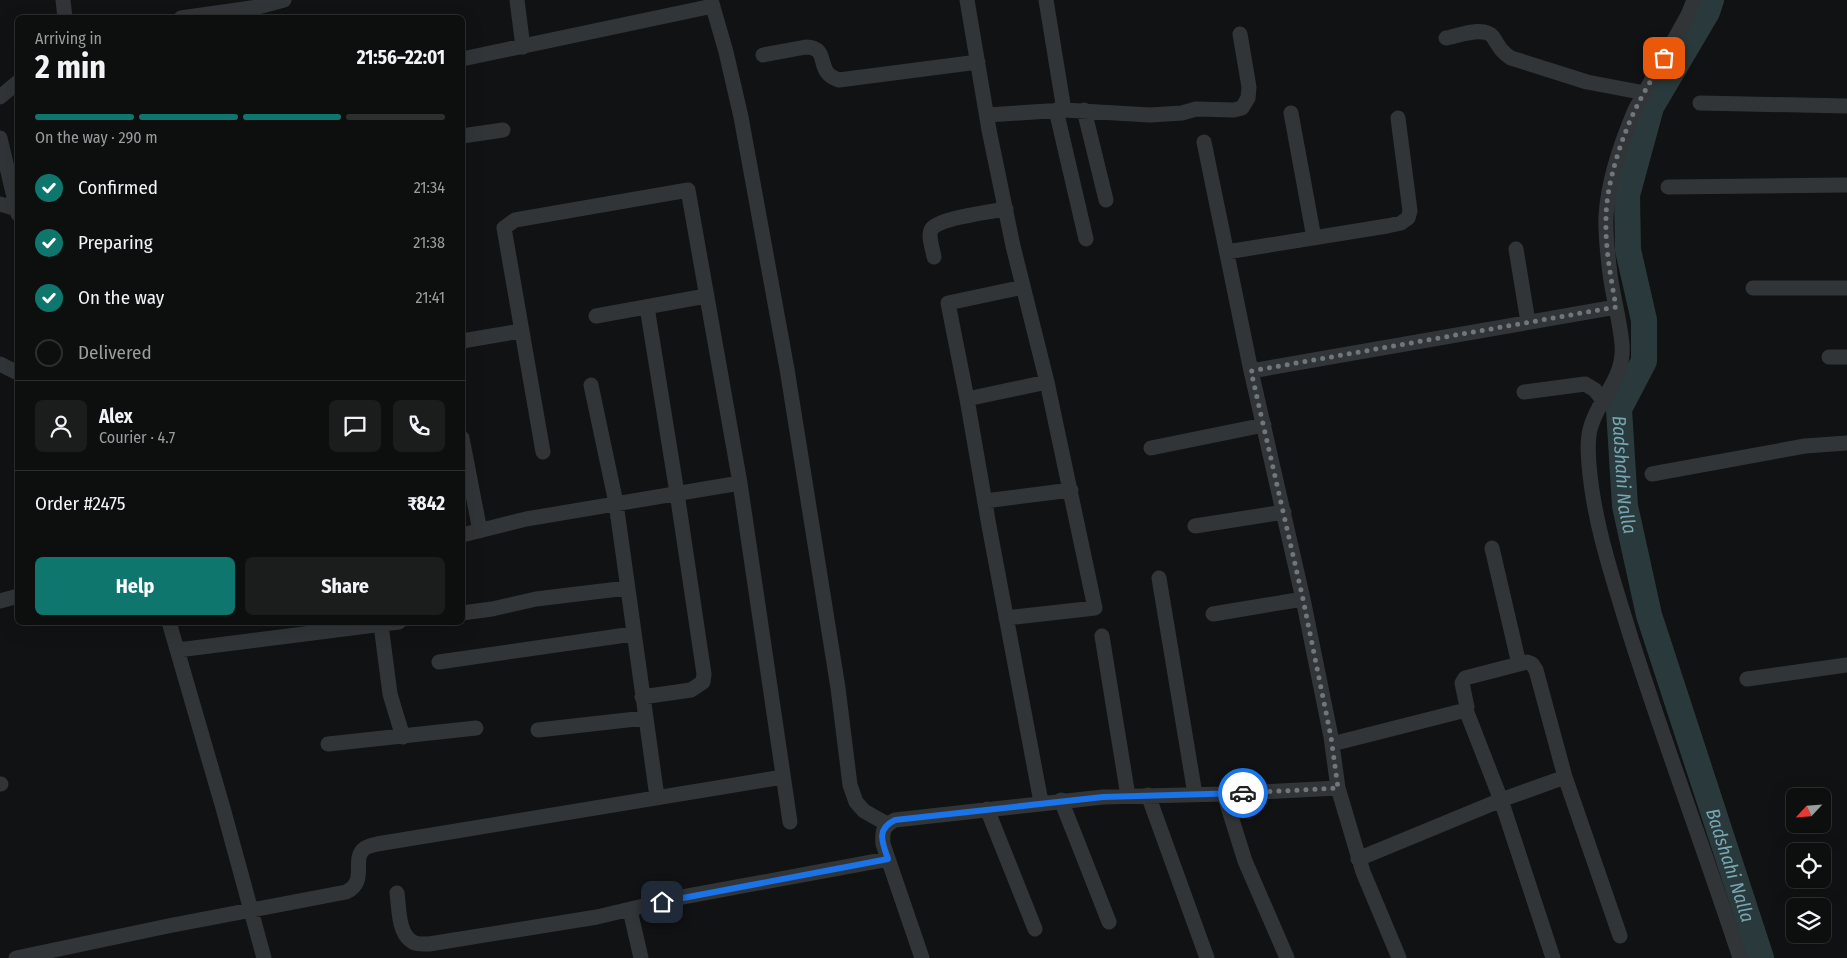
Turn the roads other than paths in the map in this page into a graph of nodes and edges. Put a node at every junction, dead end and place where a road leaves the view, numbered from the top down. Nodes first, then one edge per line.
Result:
1 (63, 0) edge
2 (284, 0) edge
3 (517, 0) edge
4 (966, 0) edge
5 (1046, 0) edge
6 (1694, 0) edge
7 (712, 3) edge
8 (64, 15) edge
9 (201, 15) edge
10 (1240, 34) dead end
11 (1446, 38) dead end
12 (523, 47) junction
13 (763, 56) dead end
14 (465, 59) edge
15 (978, 62) junction
16 (15, 84) edge
17 (1645, 93) junction
18 (0, 97) edge
19 (1700, 103) dead end
20 (1847, 106) edge
21 (1060, 110) junction
22 (1084, 110) junction
23 (1292, 113) dead end
24 (987, 115) junction
25 (1398, 118) dead end
26 (503, 130) dead end
27 (465, 136) edge
28 (0, 138) edge
29 (1204, 142) dead end
30 (1847, 185) edge
31 (1668, 187) dead end
32 (1106, 200) dead end
33 (15, 201) edge
34 (0, 204) edge
35 (15, 208) edge
36 (1006, 209) junction
37 (1314, 238) junction
38 (1086, 239) dead end
39 (1516, 249) dead end
40 (1227, 252) junction
41 (934, 257) dead end
42 (1023, 287) junction
43 (1753, 288) dead end
44 (1847, 288) edge
45 (706, 296) junction
46 (647, 307) junction
47 (1616, 307) junction
48 (596, 316) dead end
49 (1528, 322) junction
50 (521, 330) junction
51 (465, 340) edge
52 (1829, 357) dead end
53 (1847, 357) edge
54 (0, 364) edge
55 (1251, 371) junction
56 (15, 372) edge
57 (1047, 382) junction
58 (591, 385) dead end
59 (1524, 392) dead end
60 (967, 399) junction
61 (1604, 402) junction
62 (1264, 426) junction
63 (1847, 443) edge
64 (1151, 448) dead end
65 (465, 452) edge
66 (542, 452) dead end
67 (1652, 474) dead end
68 (740, 483) junction
69 (1071, 490) junction
70 (677, 493) junction
71 (985, 501) junction
72 (616, 503) junction
73 (1284, 512) junction
74 (1195, 526) dead end
75 (480, 531) junction
76 (465, 534) edge
77 (1492, 548) dead end
78 (1159, 578) dead end
79 (627, 588) junction
80 (15, 597) edge
81 (1303, 599) junction
82 (0, 601) edge
83 (465, 613) edge
84 (1213, 614) dead end
85 (1006, 618) junction
86 (170, 625) edge
87 (381, 625) joint
88 (633, 634) junction
89 (1102, 636) dead end
90 (178, 650) junction
91 (439, 662) dead end
92 (1519, 664) junction
93 (1847, 664) edge
94 (1747, 679) dead end
95 (642, 697) junction
96 (1466, 710) junction
97 (645, 718) junction
98 (476, 728) dead end
99 (538, 730) dead end
100 (403, 737) junction
101 (328, 744) dead end
102 (1332, 744) junction
103 (784, 777) junction
104 (1565, 777) junction
105 (1338, 788) junction
106 (1148, 794) junction
107 (1195, 794) junction
108 (1224, 794) junction
109 (1128, 796) junction
110 (657, 797) junction
111 (1061, 800) junction
112 (1501, 800) junction
113 (1041, 802) junction
114 (987, 809) junction
115 (790, 822) dead end
116 (887, 824) junction
117 (888, 859) junction
118 (1358, 859) junction
119 (398, 893) dead end
120 (251, 909) junction
121 (630, 910) junction
122 (1109, 922) dead end
123 (1035, 929) dead end
124 (1620, 936) dead end
125 (70, 952) edge
126 (16, 958) edge
127 (264, 958) edge
128 (641, 958) edge
129 (922, 958) edge
130 (1207, 958) edge
131 (1287, 958) edge
132 (1399, 958) edge
133 (1553, 958) edge
134 (1740, 958) edge

1 - 8 street
2 - 9 street
3 - 12 street
4 - 15 street
5 - 21 street
6 - 17 street
7 - 12 street
7 - 116 street
10 - 22 street
11 - 17 street
12 - 14 street
13 - 15 street
15 - 24 street
16 - 18 street
17 - 47 street
19 - 20 street
21 - 22 street
21 - 24 street
21 - 38 street
22 - 32 street
23 - 37 street
24 - 36 street
25 - 37 street
26 - 27 street
28 - 33 street
29 - 40 street
30 - 31 street
34 - 35 street
36 - 41 street
36 - 42 street
37 - 40 street
39 - 49 street
40 - 55 street
42 - 57 street
42 - 60 street
43 - 44 street
45 - 46 street
45 - 50 street
45 - 68 street
46 - 48 street
46 - 70 street
47 - 49 street
47 - 61 street
49 - 55 street
50 - 51 street
50 - 66 street
52 - 53 street
54 - 56 street
55 - 62 street
57 - 60 street
57 - 69 street
58 - 72 street
59 - 61 street
60 - 71 street
61 - 134 street
62 - 64 street
62 - 73 street
63 - 67 street
65 - 75 street
68 - 70 street
68 - 103 street
69 - 71 street
69 - 85 street
70 - 72 street
70 - 95 street
71 - 85 street
72 - 75 street
72 - 79 street
73 - 74 street
73 - 81 street
75 - 76 street
77 - 92 street
78 - 107 street
79 - 83 street
79 - 88 street
80 - 82 street
81 - 84 street
81 - 102 street
85 - 113 street
86 - 90 street
87 - 90 street
87 - 100 street
88 - 91 street
88 - 95 street
89 - 109 street
90 - 120 street
92 - 96 street
92 - 104 street
93 - 94 street
95 - 97 street
96 - 102 street
96 - 112 street
97 - 99 street
97 - 110 street
98 - 100 street
100 - 101 street
102 - 105 street
103 - 110 street
103 - 115 street
104 - 112 street
104 - 124 street
105 - 108 street
105 - 118 street
106 - 107 street
106 - 109 street
106 - 130 street
107 - 108 street
108 - 131 street
109 - 111 street
110 - 120 street
111 - 113 street
111 - 122 street
112 - 118 street
112 - 133 street
113 - 114 street
114 - 116 street
114 - 123 street
116 - 117 street
117 - 121 street
117 - 129 street
118 - 132 street
119 - 121 street
120 - 125 street
120 - 127 street
121 - 128 street
125 - 126 street

